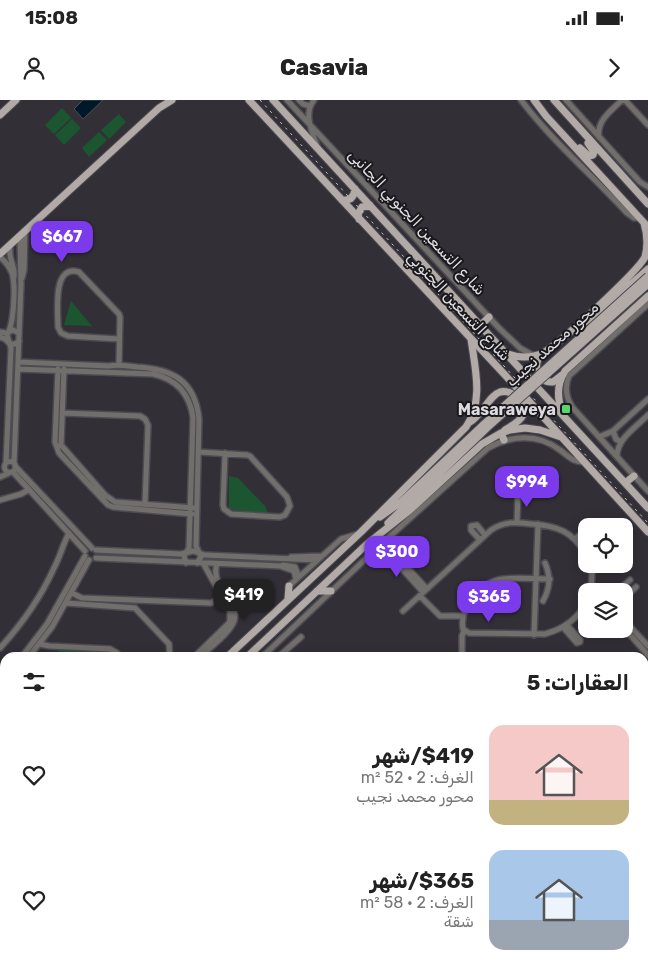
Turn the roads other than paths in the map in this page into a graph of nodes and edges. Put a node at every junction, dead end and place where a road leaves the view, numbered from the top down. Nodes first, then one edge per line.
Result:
1 (16, 100) edge
2 (172, 100) edge
3 (249, 100) edge
4 (273, 100) edge
5 (287, 100) edge
6 (299, 100) edge
7 (314, 100) edge
8 (522, 100) edge
9 (534, 100) edge
10 (554, 100) edge
11 (566, 100) edge
12 (624, 100) edge
13 (310, 106) junction
14 (0, 115) edge
15 (601, 122) junction
16 (586, 123) junction
17 (648, 125) edge
18 (310, 126) junction
19 (582, 131) junction
20 (599, 137) junction
21 (569, 142) junction
22 (317, 147) junction
23 (640, 182) junction
24 (648, 187) edge
25 (634, 188) junction
26 (355, 189) junction
27 (640, 195) junction
28 (648, 198) edge
29 (342, 200) junction
30 (370, 204) junction
31 (648, 204) edge
32 (358, 218) junction
33 (644, 223) edge
34 (22, 235) junction
35 (10, 246) junction
36 (0, 255) edge
37 (648, 259) edge
38 (641, 265) junction
39 (17, 269) junction
40 (648, 269) edge
41 (648, 276) edge
42 (14, 283) junction
43 (22, 283) junction
44 (648, 284) edge
45 (646, 293) edge
46 (648, 304) edge
47 (489, 317) junction
48 (481, 325) junction
49 (577, 326) junction
50 (0, 332) edge
51 (9, 332) junction
52 (19, 333) junction
53 (0, 337) edge
54 (119, 339) junction
55 (471, 339) junction
56 (19, 341) junction
57 (10, 344) junction
58 (505, 353) junction
59 (538, 355) junction
60 (18, 362) junction
61 (61, 363) junction
62 (119, 365) junction
63 (18, 369) junction
64 (61, 370) junction
65 (114, 372) junction
66 (123, 372) junction
67 (563, 375) junction
68 (648, 399) edge
69 (62, 413) junction
70 (564, 416) junction
71 (647, 418) edge
72 (470, 422) junction
73 (486, 426) junction
74 (613, 431) junction
75 (502, 437) junction
76 (599, 437) junction
77 (565, 439) junction
78 (621, 442) junction
79 (192, 452) junction
80 (199, 452) junction
81 (225, 453) junction
82 (617, 457) junction
83 (584, 462) junction
84 (15, 465) junction
85 (3, 467) edge
86 (11, 472) junction
87 (84, 476) junction
88 (634, 476) junction
89 (0, 477) edge
90 (625, 483) junction
91 (28, 490) junction
92 (648, 491) edge
93 (518, 494) junction
94 (0, 500) edge
95 (145, 503) junction
96 (648, 508) edge
97 (190, 511) junction
98 (196, 511) junction
99 (517, 522) junction
100 (538, 524) junction
101 (648, 532) edge
102 (69, 533) junction
103 (360, 533) junction
104 (486, 534) junction
105 (578, 536) edge
106 (574, 539) junction
107 (386, 540) junction
108 (480, 540) junction
109 (578, 542) edge
110 (367, 544) junction
111 (377, 548) junction
112 (94, 549) junction
113 (187, 552) junction
114 (200, 553) junction
115 (393, 555) junction
116 (86, 556) junction
117 (322, 556) junction
118 (96, 558) junction
119 (272, 558) junction
120 (317, 560) junction
121 (284, 562) junction
122 (186, 563) junction
123 (200, 563) junction
124 (545, 563) dead end
125 (218, 564) junction
126 (272, 566) junction
127 (298, 578) junction
128 (536, 579) junction
129 (550, 579) junction
130 (630, 580) dead end
131 (627, 583) edge
132 (289, 586) joint
133 (636, 587) dead end
134 (331, 590) junction
135 (633, 590) edge
136 (317, 592) junction
137 (423, 592) junction
138 (72, 593) junction
139 (222, 597) junction
140 (288, 599) junction
141 (543, 601) dead end
142 (66, 603) junction
143 (403, 611) dead end
144 (463, 616) junction
145 (578, 616) edge
146 (633, 630) edge
147 (464, 631) junction
148 (534, 635) junction
149 (301, 637) dead end
150 (633, 637) edge
151 (40, 644) junction
152 (648, 646) edge
153 (0, 648) edge
154 (252, 651) edge
155 (26, 652) edge
156 (33, 652) edge
157 (115, 652) edge
158 (170, 652) edge
159 (198, 652) edge
160 (205, 652) edge
161 (232, 652) edge
162 (265, 652) edge
163 (283, 652) edge
164 (462, 652) edge
165 (647, 652) edge

1 - 14 main road
2 - 34 main road
3 - 29 main road, شارع التسعين الجنوبي
4 - 22 main road, شارع التسعين الجنوبي
5 - 18 street, شارع التسعين الجنوبي الجانبى
6 - 13 street
7 - 13 street
8 - 33 street
9 - 21 main road
10 - 19 main road
11 - 16 street
12 - 15 street
12 - 17 street
13 - 18 street
15 - 16 street
15 - 20 street
16 - 20 street
18 - 22 street
18 - 47 street, شارع التسعين الجنوبي الجانبى
19 - 21 main road
19 - 25 main road
20 - 23 street
21 - 33 main road
22 - 26 main road, شارع التسعين الجنوبي
23 - 24 street
23 - 25 main road
25 - 27 main road
26 - 29 main road
26 - 30 main road, شارع التسعين الجنوبي
27 - 28 main road
27 - 31 main road
29 - 32 main road, شارع التسعين الجنوبي
30 - 32 main road
30 - 48 main road, شارع التسعين الجنوبي
32 - 55 main road, شارع التسعين الجنوبي
33 - 38 main road
34 - 35 main road
34 - 39 street
35 - 36 main road
35 - 39 street
36 - 39 street
37 - 38 main road
38 - 49 main road
39 - 42 street
39 - 43 street
40 - 49 main road
41 - 73 main road, محور محمد نجيب, bridge
42 - 43 street
42 - 51 street
43 - 52 street
44 - 73 main road, محور محمد نجيب, bridge
45 - 67 main road
46 - 76 street
47 - 48 main road
47 - 59 street, شارع التسعين الجنوبي الجانبى
48 - 58 main road, شارع التسعين الجنوبي
49 - 59 main road
50 - 51 street
51 - 52 street
51 - 57 street
52 - 56 street
53 - 57 street
54 - 54 street
54 - 62 street
55 - 72 main road, محور محمد نجيب
55 - 77 main road, شارع التسعين الجنوبي
56 - 57 street
56 - 60 street
57 - 85 street
58 - 59 main road
58 - 70 main road, شارع التسعين الجنوبي
59 - 67 main road
60 - 61 street
60 - 63 street
61 - 62 street
61 - 64 street
62 - 65 street
62 - 66 street
62 - 80 street
63 - 64 street
63 - 84 street
64 - 65 street
64 - 69 street
64 - 87 street
65 - 66 street
66 - 79 street
67 - 70 main road
68 - 74 street
69 - 87 street
69 - 95 street
70 - 90 main road, شارع التسعين الجنوبي
71 - 78 street
72 - 75 main road
72 - 103 main road, محور محمد نجيب
73 - 103 main road, محور محمد نجيب
73 - 110 main road, محور محمد نجيب
74 - 76 street
74 - 78 street
75 - 77 main road, محور محمد نجيب
75 - 83 street
75 - 107 street
75 - 110 main road, محور محمد نجيب
76 - 82 street
77 - 83 main road, شارع التسعين الجنوبي
78 - 82 street
79 - 80 street
79 - 80 street
79 - 97 street
80 - 81 street
80 - 98 street
81 - 81 street
82 - 88 street
83 - 101 main road, شارع التسعين الجنوبي
84 - 85 street
84 - 86 street
84 - 112 street
85 - 86 street
86 - 89 street
86 - 91 street
87 - 95 street
87 - 97 street
88 - 90 main road
88 - 92 street
90 - 96 main road, شارع التسعين الجنوبي
91 - 94 street
91 - 102 street
93 - 93 street
93 - 99 street
95 - 97 street
97 - 98 street
97 - 113 street
98 - 114 street
99 - 100 street
99 - 104 street
100 - 106 street
100 - 128 street
102 - 116 street
102 - 153 street
103 - 117 street
103 - 140 main road, محور محمد نجيب
104 - 108 street
104 - 108 street
105 - 106 street
106 - 109 street
107 - 111 street
107 - 115 street
108 - 137 street
110 - 136 main road, محور محمد نجيب
111 - 115 street
111 - 134 street
112 - 113 street
112 - 116 street
112 - 118 street
113 - 114 street
113 - 122 street
114 - 119 street
114 - 123 street
115 - 137 street
116 - 118 street
116 - 138 street
116 - 155 street
117 - 120 street
117 - 121 street
118 - 122 street
119 - 121 street
119 - 126 street
120 - 121 street
120 - 127 street
121 - 126 street
121 - 127 street
122 - 123 street
123 - 125 street
123 - 139 street
124 - 129 street
125 - 126 street
125 - 160 street
127 - 132 street
128 - 129 street
128 - 144 street
128 - 148 street
129 - 141 street
130 - 131 street
132 - 140 main road
133 - 135 street
134 - 136 main road
134 - 162 street
136 - 154 main road, محور محمد نجيب
137 - 143 street
137 - 144 street
138 - 139 street
138 - 142 street
139 - 159 street
140 - 161 main road, محور محمد نجيب
142 - 151 street
142 - 158 street
144 - 147 street
145 - 148 street
146 - 152 street
147 - 148 street
147 - 164 street
149 - 163 street
150 - 165 street
151 - 156 street
151 - 157 street

